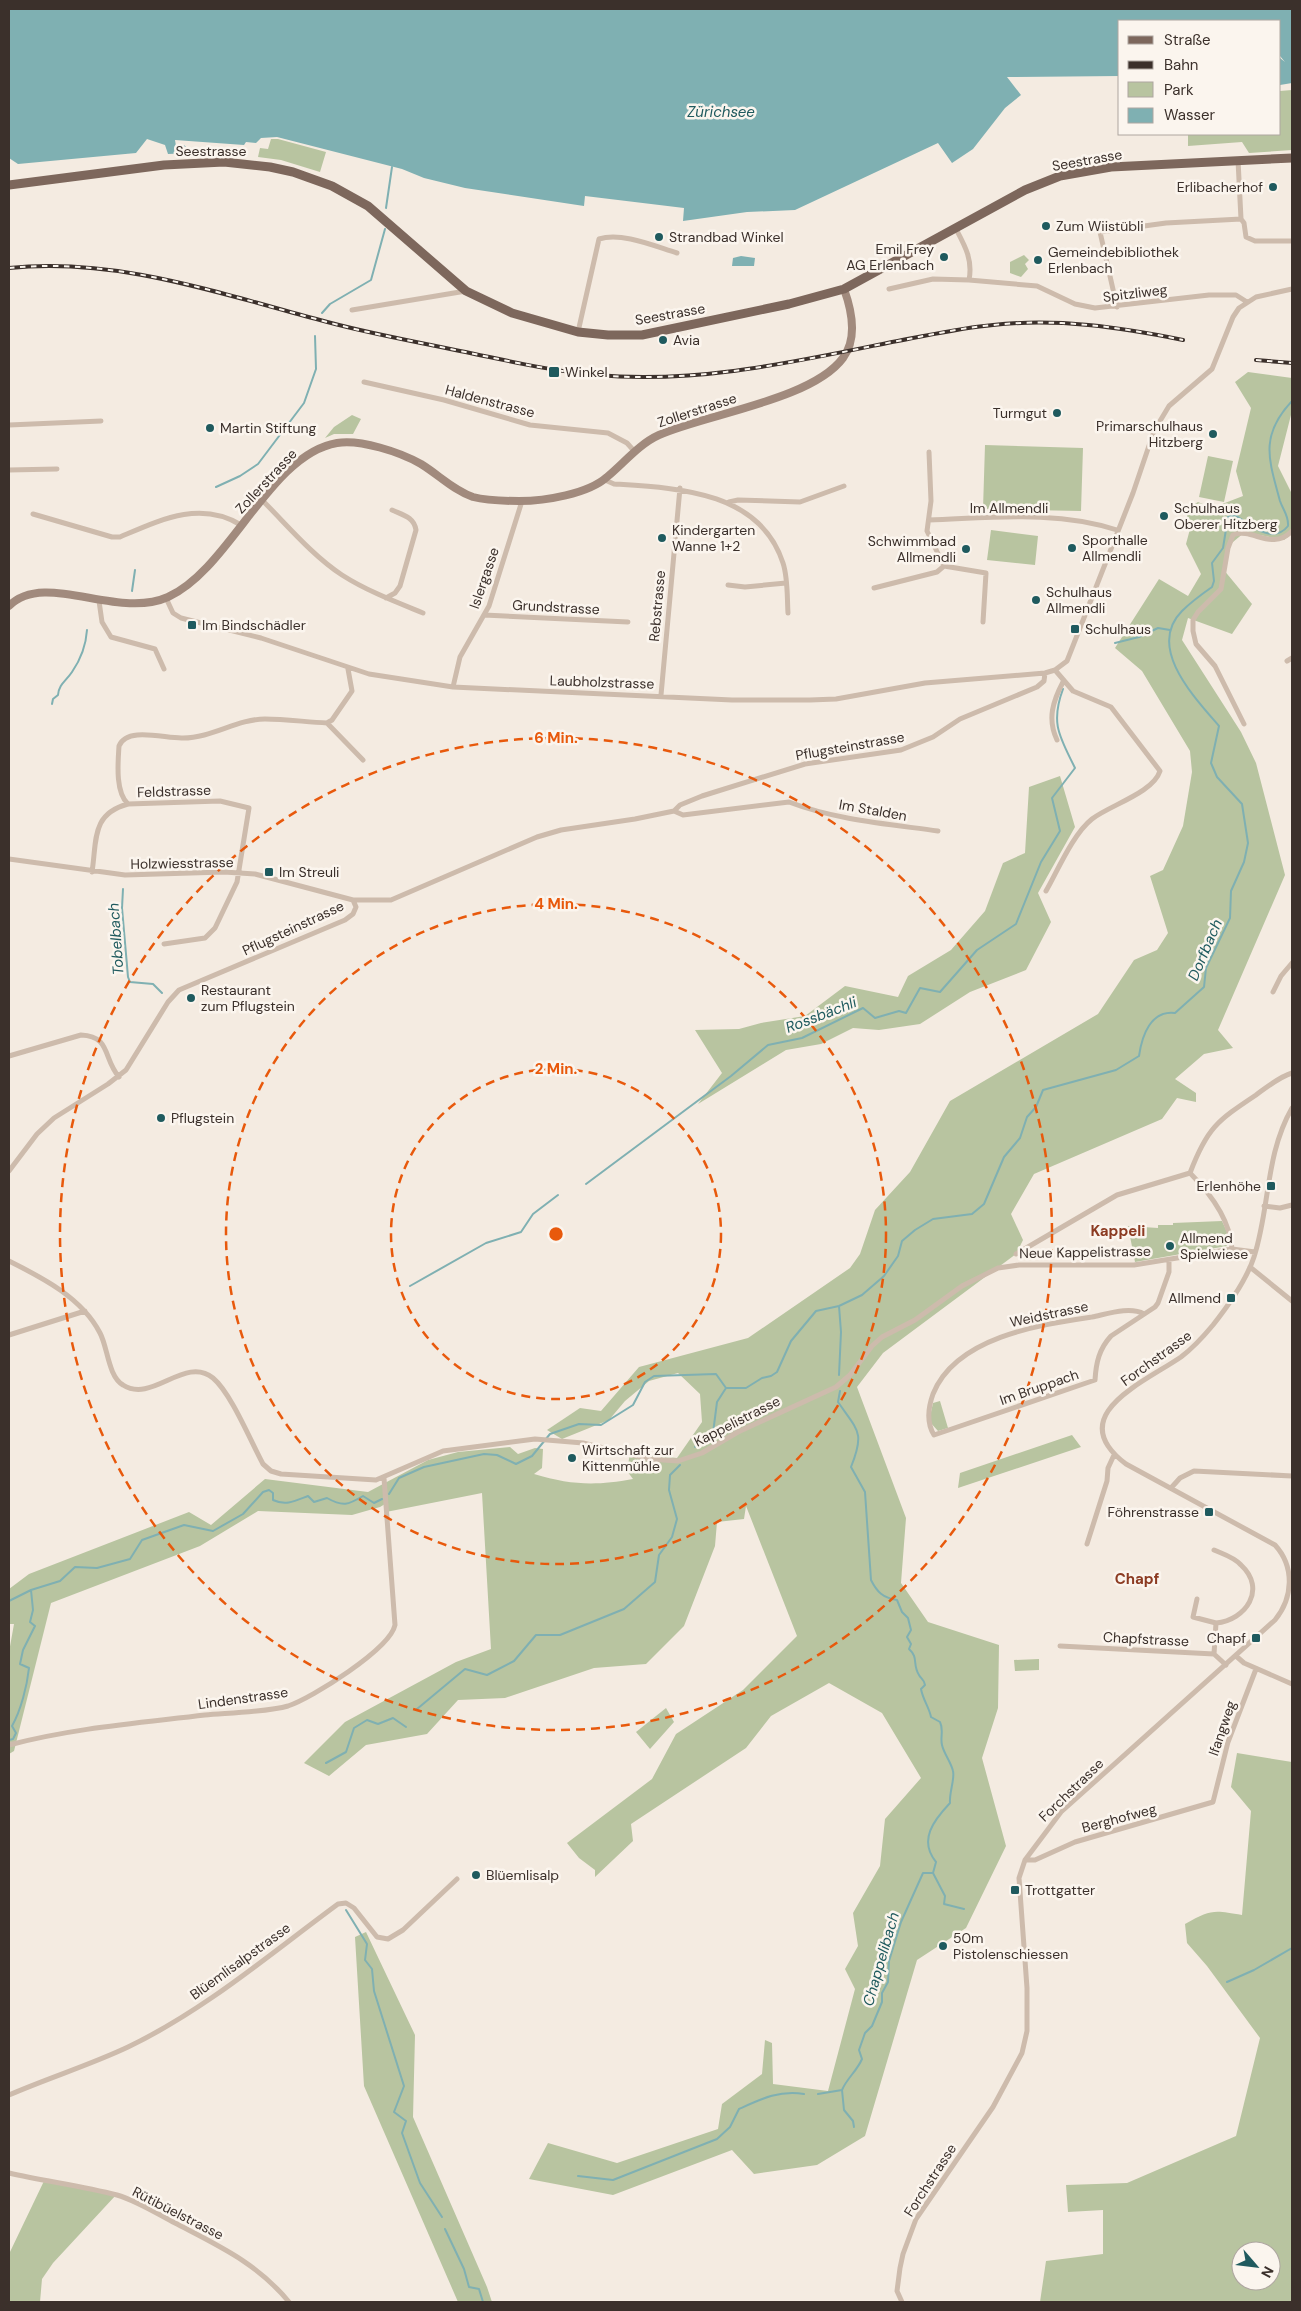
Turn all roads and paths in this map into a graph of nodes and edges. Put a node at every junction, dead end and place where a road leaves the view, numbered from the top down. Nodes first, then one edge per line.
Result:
1 (1292, 158) edge
2 (1238, 160) junction
3 (9, 185) edge
4 (1241, 219) junction
5 (956, 229) junction
6 (1292, 241) edge
7 (677, 253) dead end
8 (969, 280) junction
9 (844, 289) junction
10 (1292, 289) edge
11 (889, 290) dead end
12 (466, 291) junction
13 (1247, 302) junction
14 (1117, 307) junction
15 (352, 310) dead end
16 (578, 332) junction
17 (364, 382) dead end
18 (101, 421) dead end
19 (9, 425) edge
20 (635, 452) junction
21 (929, 452) dead end
22 (57, 469) dead end
23 (9, 470) edge
24 (605, 480) junction
25 (844, 486) dead end
26 (680, 488) junction
27 (263, 501) junction
28 (522, 501) junction
29 (729, 502) junction
30 (392, 510) dead end
31 (33, 514) dead end
32 (929, 520) junction
33 (241, 525) junction
34 (1117, 530) junction
35 (1292, 530) edge
36 (944, 566) junction
37 (786, 583) junction
38 (728, 584) dead end
39 (874, 588) dead end
40 (166, 598) junction
41 (386, 598) junction
42 (96, 600) junction
43 (9, 606) edge
44 (423, 612) dead end
45 (788, 613) dead end
46 (484, 615) junction
47 (628, 622) dead end
48 (983, 622) dead end
49 (348, 668) junction
50 (164, 670) dead end
51 (1055, 670) junction
52 (1045, 672) junction
53 (1063, 682) junction
54 (453, 687) junction
55 (661, 696) junction
56 (327, 723) junction
57 (1244, 724) dead end
58 (1056, 740) dead end
59 (363, 760) dead end
60 (128, 804) junction
61 (805, 810) joint
62 (674, 811) junction
63 (938, 831) dead end
64 (9, 859) edge
65 (92, 872) junction
66 (238, 873) junction
67 (1046, 891) dead end
68 (353, 900) junction
69 (164, 944) dead end
70 (1292, 963) edge
71 (1273, 992) dead end
72 (9, 1056) edge
73 (1292, 1073) edge
74 (118, 1076) junction
75 (1292, 1108) edge
76 (9, 1172) edge
77 (1190, 1173) junction
78 (1292, 1205) edge
79 (1264, 1206) junction
80 (1232, 1249) junction
81 (1255, 1252) junction
82 (1016, 1254) dead end
83 (1169, 1260) junction
84 (9, 1262) edge
85 (1005, 1266) joint
86 (1250, 1267) junction
87 (1292, 1301) edge
88 (85, 1311) junction
89 (1144, 1314) junction
90 (9, 1335) edge
91 (934, 1435) joint
92 (1114, 1455) junction
93 (1292, 1476) edge
94 (384, 1478) junction
95 (1171, 1488) junction
96 (1087, 1544) dead end
97 (1214, 1550) dead end
98 (1197, 1599) dead end
99 (1216, 1623) junction
100 (1060, 1646) dead end
101 (1214, 1654) junction
102 (1236, 1656) junction
103 (1226, 1665) junction
104 (1256, 1669) junction
105 (1292, 1684) edge
106 (9, 1745) edge
107 (1215, 1795) joint
108 (1025, 1860) junction
109 (457, 1879) dead end
110 (9, 2095) edge
111 (9, 2173) edge
112 (289, 2302) edge
113 (902, 2302) edge

1 - 2 main road, Seestrasse
2 - 4 street
2 - 5 main road, Seestrasse
3 - 12 main road, Seestrasse
4 - 6 street
4 - 14 street
5 - 8 street
5 - 9 main road, Seestrasse
7 - 16 street
8 - 11 street, Spitzliweg
8 - 14 street, Spitzliweg
9 - 16 main road, Seestrasse
9 - 20 street, Zollerstrasse
10 - 13 street
12 - 15 street
12 - 16 main road, Seestrasse
13 - 14 street, Spitzliweg
13 - 34 street
17 - 20 street, Haldenstrasse
18 - 19 street
20 - 24 street, Zollerstrasse
21 - 32 street
22 - 23 street
24 - 26 street
24 - 28 street, Zollerstrasse
25 - 29 street
26 - 29 street
26 - 55 street, Rebstrasse
27 - 28 street, Zollerstrasse
27 - 33 street, Zollerstrasse
27 - 41 street
28 - 46 street, Islergasse
29 - 37 street
30 - 41 street
31 - 33 street
32 - 34 street, Im Allmendli
32 - 36 street
33 - 40 street, Zollerstrasse
34 - 51 street
35 - 57 street
36 - 39 street
36 - 48 street
37 - 38 street
37 - 45 street
40 - 42 street, Zollerstrasse
40 - 49 street, Laubholzstrasse
41 - 44 street
42 - 43 street, Zollerstrasse
42 - 50 street
46 - 47 street, Grundstrasse
46 - 54 street, Islergasse
49 - 54 street, Laubholzstrasse
49 - 56 street
51 - 52 street, Laubholzstrasse
51 - 53 street
52 - 55 street, Laubholzstrasse
52 - 62 street, Pflugsteinstrasse
53 - 58 street
53 - 67 street
54 - 55 street, Laubholzstrasse
56 - 59 street
56 - 60 street, Feldstrasse
60 - 65 street
60 - 66 street, Feldstrasse
61 - 62 street, Pflugsteinstrasse
61 - 63 street, Im Stalden
62 - 68 street, Pflugsteinstrasse
64 - 65 street, Holzwiesstrasse
65 - 66 street, Holzwiesstrasse
66 - 68 street, Holzwiesstrasse
66 - 69 street
68 - 74 street, Pflugsteinstrasse
70 - 71 street
72 - 74 street
73 - 77 street
74 - 76 street, Pflugsteinstrasse
75 - 79 street, Forchstrasse
77 - 80 street
77 - 82 street
78 - 79 street
79 - 81 street, Forchstrasse
80 - 81 street, Neue Kappelistrasse
80 - 83 street, Neue Kappelistrasse
81 - 86 street, Forchstrasse
83 - 85 street, Neue Kappelistrasse
83 - 89 street, Im Bruppach
84 - 88 street
85 - 94 street, Kappelistrasse
86 - 87 street
86 - 92 street, Forchstrasse
88 - 90 street
88 - 94 street
89 - 91 street, Im Bruppach
89 - 91 street, Weidstrasse
92 - 95 street, Forchstrasse
92 - 96 street
93 - 95 street
94 - 106 street, Lindenstrasse
95 - 102 street, Forchstrasse
97 - 99 street
98 - 99 street
99 - 101 street
100 - 101 street, Chapfstrasse
101 - 103 street
102 - 103 street, Forchstrasse
102 - 104 street
103 - 108 street, Forchstrasse
104 - 105 street
104 - 107 street, Ifangweg
107 - 108 street, Berghofweg
108 - 113 street, Forchstrasse
109 - 110 street, Blüemlisalpstrasse
111 - 112 street, Rütibüelstrasse

